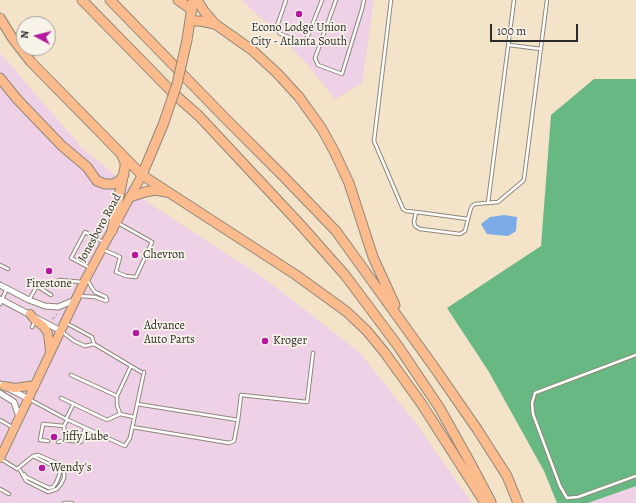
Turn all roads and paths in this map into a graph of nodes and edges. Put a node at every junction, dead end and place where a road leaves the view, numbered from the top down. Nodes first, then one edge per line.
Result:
1 (82, 0) edge
2 (110, 0) edge
3 (178, 0) edge
4 (193, 0) edge
5 (197, 0) edge
6 (286, 0) edge
7 (322, 0) edge
8 (336, 0) edge
9 (362, 0) edge
10 (391, 0) edge
11 (514, 0) edge
12 (547, 0) edge
13 (192, 10) junction
14 (0, 18) edge
15 (190, 22) junction
16 (215, 24) junction
17 (509, 45) junction
18 (541, 49) junction
19 (0, 78) edge
20 (122, 154) junction
21 (124, 175) junction
22 (142, 175) junction
23 (168, 192) junction
24 (130, 197) junction
25 (488, 203) junction
26 (416, 212) junction
27 (468, 219) junction
28 (117, 222) junction
29 (112, 231) junction
30 (103, 246) junction
31 (0, 265) edge
32 (8, 269) dead end
33 (91, 269) junction
34 (85, 279) junction
35 (59, 280) dead end
36 (0, 285) edge
37 (7, 288) junction
38 (51, 294) dead end
39 (76, 298) junction
40 (0, 300) edge
41 (29, 300) junction
42 (56, 314) dead end
43 (33, 320) junction
44 (52, 320) dead end
45 (65, 322) junction
46 (404, 325) junction
47 (61, 331) junction
48 (94, 344) junction
49 (50, 352) junction
50 (314, 353) dead end
51 (636, 355) edge
52 (131, 366) junction
53 (71, 375) dead end
54 (35, 385) junction
55 (2, 386) edge
56 (117, 396) junction
57 (61, 398) dead end
58 (29, 399) junction
59 (137, 404) junction
60 (73, 405) junction
61 (120, 414) junction
62 (134, 417) junction
63 (19, 418) junction
64 (0, 420) edge
65 (67, 420) junction
66 (238, 420) junction
67 (64, 426) junction
68 (132, 427) junction
69 (14, 428) junction
70 (86, 428) junction
71 (65, 440) junction
72 (48, 441) dead end
73 (58, 442) dead end
74 (1, 455) edge
75 (33, 456) junction
76 (19, 470) junction
77 (636, 476) edge
78 (0, 489) edge
79 (10, 494) dead end
80 (64, 503) edge
81 (72, 503) edge
82 (485, 503) edge
83 (492, 503) edge
84 (518, 503) edge

1 - 83 highway
2 - 46 highway
3 - 13 highway
4 - 13 highway, Jonesboro Road
5 - 16 highway
6 - 7 lane
8 - 9 lane
10 - 26 lane
11 - 17 lane
12 - 18 lane
13 - 15 highway, Jonesboro Road
14 - 20 highway
15 - 16 highway
15 - 22 highway, Jonesboro Road, bridge
16 - 46 highway
17 - 18 lane
17 - 25 lane
18 - 25 lane
19 - 21 highway
20 - 21 highway
20 - 22 highway
21 - 29 highway
22 - 23 highway
22 - 24 main road, Jonesboro Road
23 - 24 highway
23 - 82 highway
24 - 28 main road, Jonesboro Road
25 - 27 lane
26 - 27 lane
26 - 27 lane
28 - 29 main road, Jonesboro Road
28 - 30 lane
29 - 30 main road, Jonesboro Road
30 - 33 main road, Jonesboro Road
30 - 33 lane
31 - 32 lane
33 - 34 main road, Jonesboro Road
34 - 35 lane
34 - 39 main road, Jonesboro Road
34 - 39 lane
36 - 37 street
37 - 40 lane
37 - 41 street
38 - 41 lane
39 - 41 street
39 - 45 main road, Jonesboro Road
40 - 43 street
42 - 44 path
43 - 47 street
43 - 49 main road
45 - 47 main road, Jonesboro Road
45 - 48 lane
46 - 84 highway
47 - 48 lane
47 - 49 main road, Jonesboro Road
48 - 52 lane
49 - 54 main road, Jonesboro Road
50 - 66 lane
51 - 77 lane
52 - 56 lane
52 - 59 lane
53 - 56 lane
54 - 55 main road
54 - 58 main road, Jonesboro Road
55 - 58 street
55 - 63 street
56 - 61 lane
57 - 60 lane
58 - 63 main road, Jonesboro Road
58 - 65 lane
59 - 62 lane
59 - 66 lane
60 - 61 lane
60 - 65 lane
61 - 62 lane
62 - 68 lane
63 - 69 main road, Jonesboro Road
64 - 69 lane
65 - 67 lane
65 - 70 lane
66 - 68 lane
67 - 71 lane
67 - 72 lane
68 - 70 lane
69 - 74 main road, Jonesboro Road
70 - 71 lane
71 - 73 lane
74 - 76 lane
75 - 76 lane
75 - 76 lane
75 - 76 lane
78 - 79 lane
80 - 81 lane

